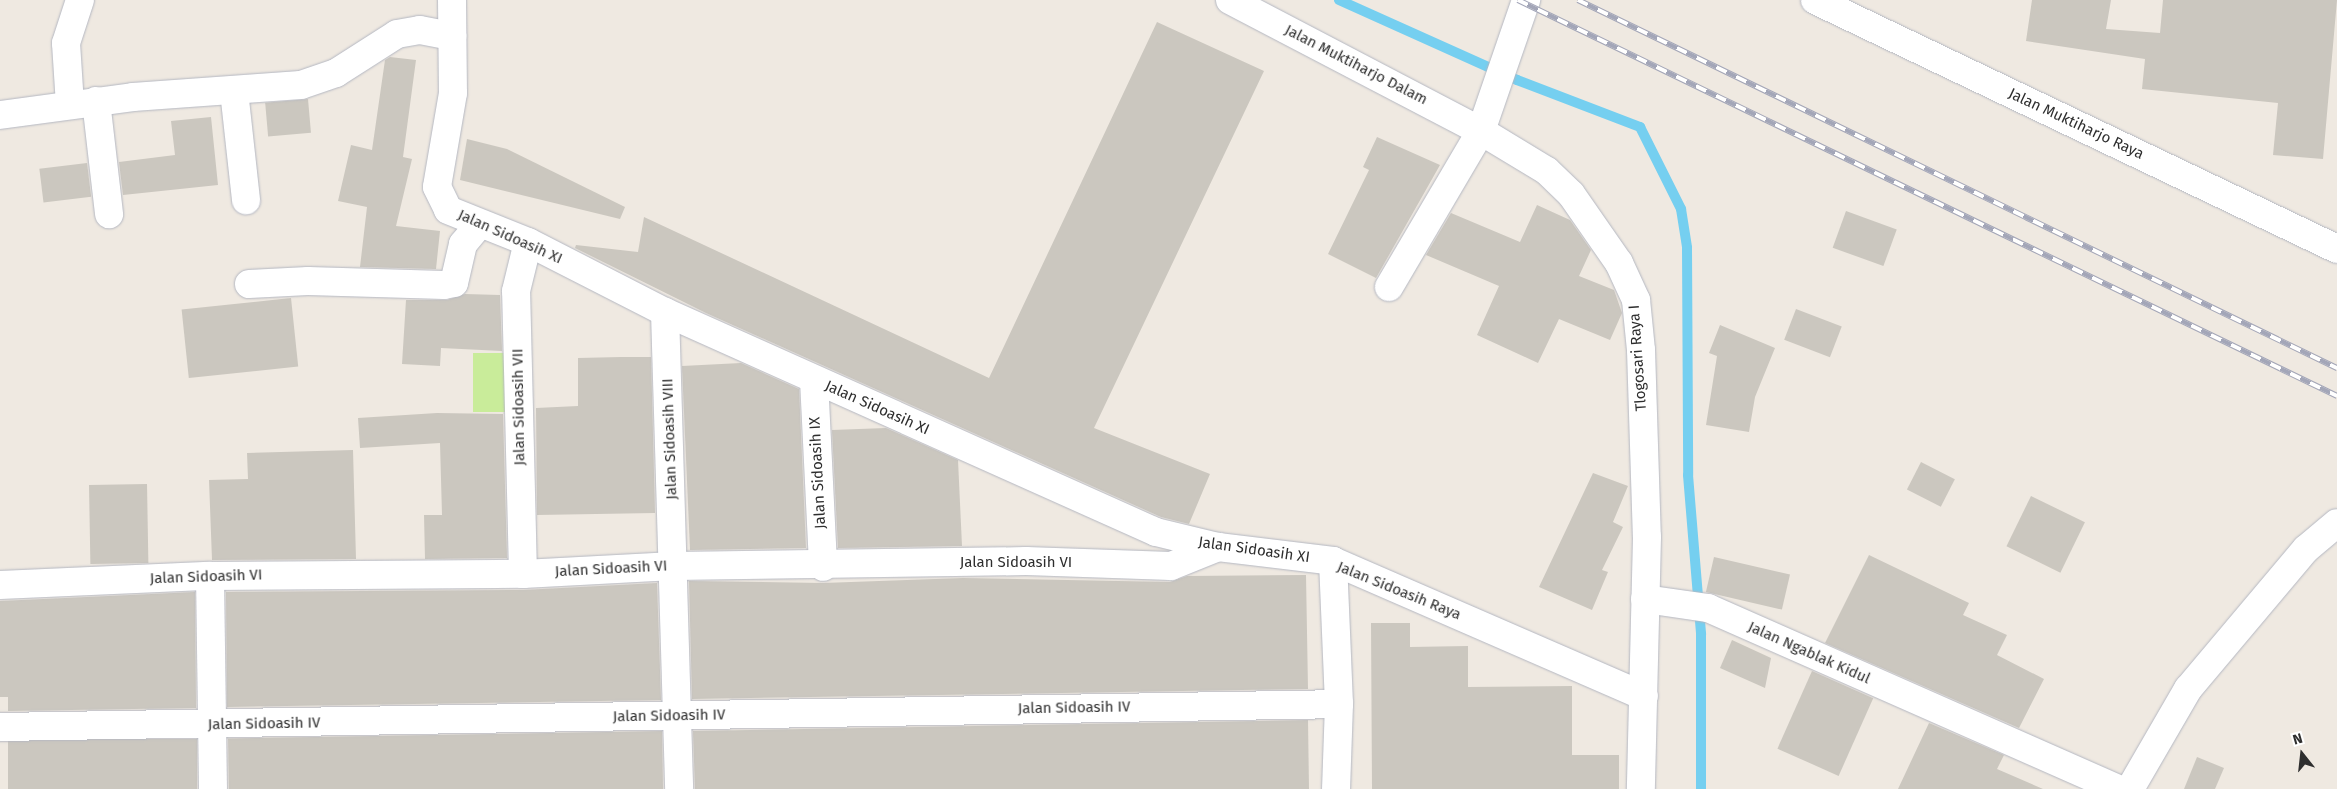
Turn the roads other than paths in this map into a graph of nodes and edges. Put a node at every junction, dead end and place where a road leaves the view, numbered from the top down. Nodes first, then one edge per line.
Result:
1 (80, 0) edge
2 (452, 0) edge
3 (1230, 0) edge
4 (1526, 0) edge
5 (1815, 0) edge
6 (452, 36) junction
7 (234, 91) junction
8 (83, 103) junction
9 (0, 115) edge
10 (1481, 131) junction
11 (246, 200) dead end
12 (109, 214) dead end
13 (479, 225) junction
14 (528, 242) junction
15 (2337, 249) edge
16 (249, 284) dead end
17 (1389, 288) dead end
18 (665, 312) junction
19 (814, 380) junction
20 (2337, 523) edge
21 (1218, 547) junction
22 (1333, 561) junction
23 (674, 566) junction
24 (823, 566) junction
25 (523, 574) junction
26 (210, 576) junction
27 (0, 585) edge
28 (1645, 599) junction
29 (1644, 696) junction
30 (1339, 704) junction
31 (680, 716) junction
32 (214, 726) junction
33 (0, 727) edge
34 (213, 789) edge
35 (679, 789) edge
36 (1336, 789) edge
37 (1641, 789) edge
38 (2119, 789) edge
39 (2130, 789) edge

1 - 8 street
2 - 6 street
3 - 10 street, Jalan Muktiharjo Dalam
4 - 10 street
5 - 15 street, Jalan Muktiharjo Raya
6 - 7 street
6 - 13 street, Jalan Sidoasih XI
7 - 8 street
7 - 11 street
8 - 9 street
8 - 12 street
10 - 17 street
10 - 28 street, Tlogosari Raya I
13 - 14 street, Jalan Sidoasih XI
13 - 16 street
14 - 18 street, Jalan Sidoasih XI
14 - 25 street, Jalan Sidoasih VII
18 - 19 street, Jalan Sidoasih XI
18 - 23 street, Jalan Sidoasih VIII
19 - 21 street, Jalan Sidoasih XI
19 - 24 street, Jalan Sidoasih IX
20 - 39 street
21 - 22 street, Jalan Sidoasih XI
21 - 24 street, Jalan Sidoasih VI
22 - 29 street, Jalan Sidoasih Raya
22 - 30 street, Jalan Sidoasih Raya
23 - 24 street, Jalan Sidoasih VI
23 - 25 street, Jalan Sidoasih VI
23 - 31 street, Jalan Sidoasih VIII
25 - 26 street, Jalan Sidoasih VI
26 - 27 street, Jalan Sidoasih VI
26 - 32 street
28 - 29 street, Tlogosari Raya I
28 - 38 street, Jalan Ngablak Kidul
29 - 37 street, Tlogosari Raya I
30 - 31 street, Jalan Sidoasih IV
30 - 36 street, Jalan Sidoasih Raya
31 - 32 street, Jalan Sidoasih IV
31 - 35 street, Jalan Sidoasih VIII
32 - 33 street, Jalan Sidoasih IV
32 - 34 street

